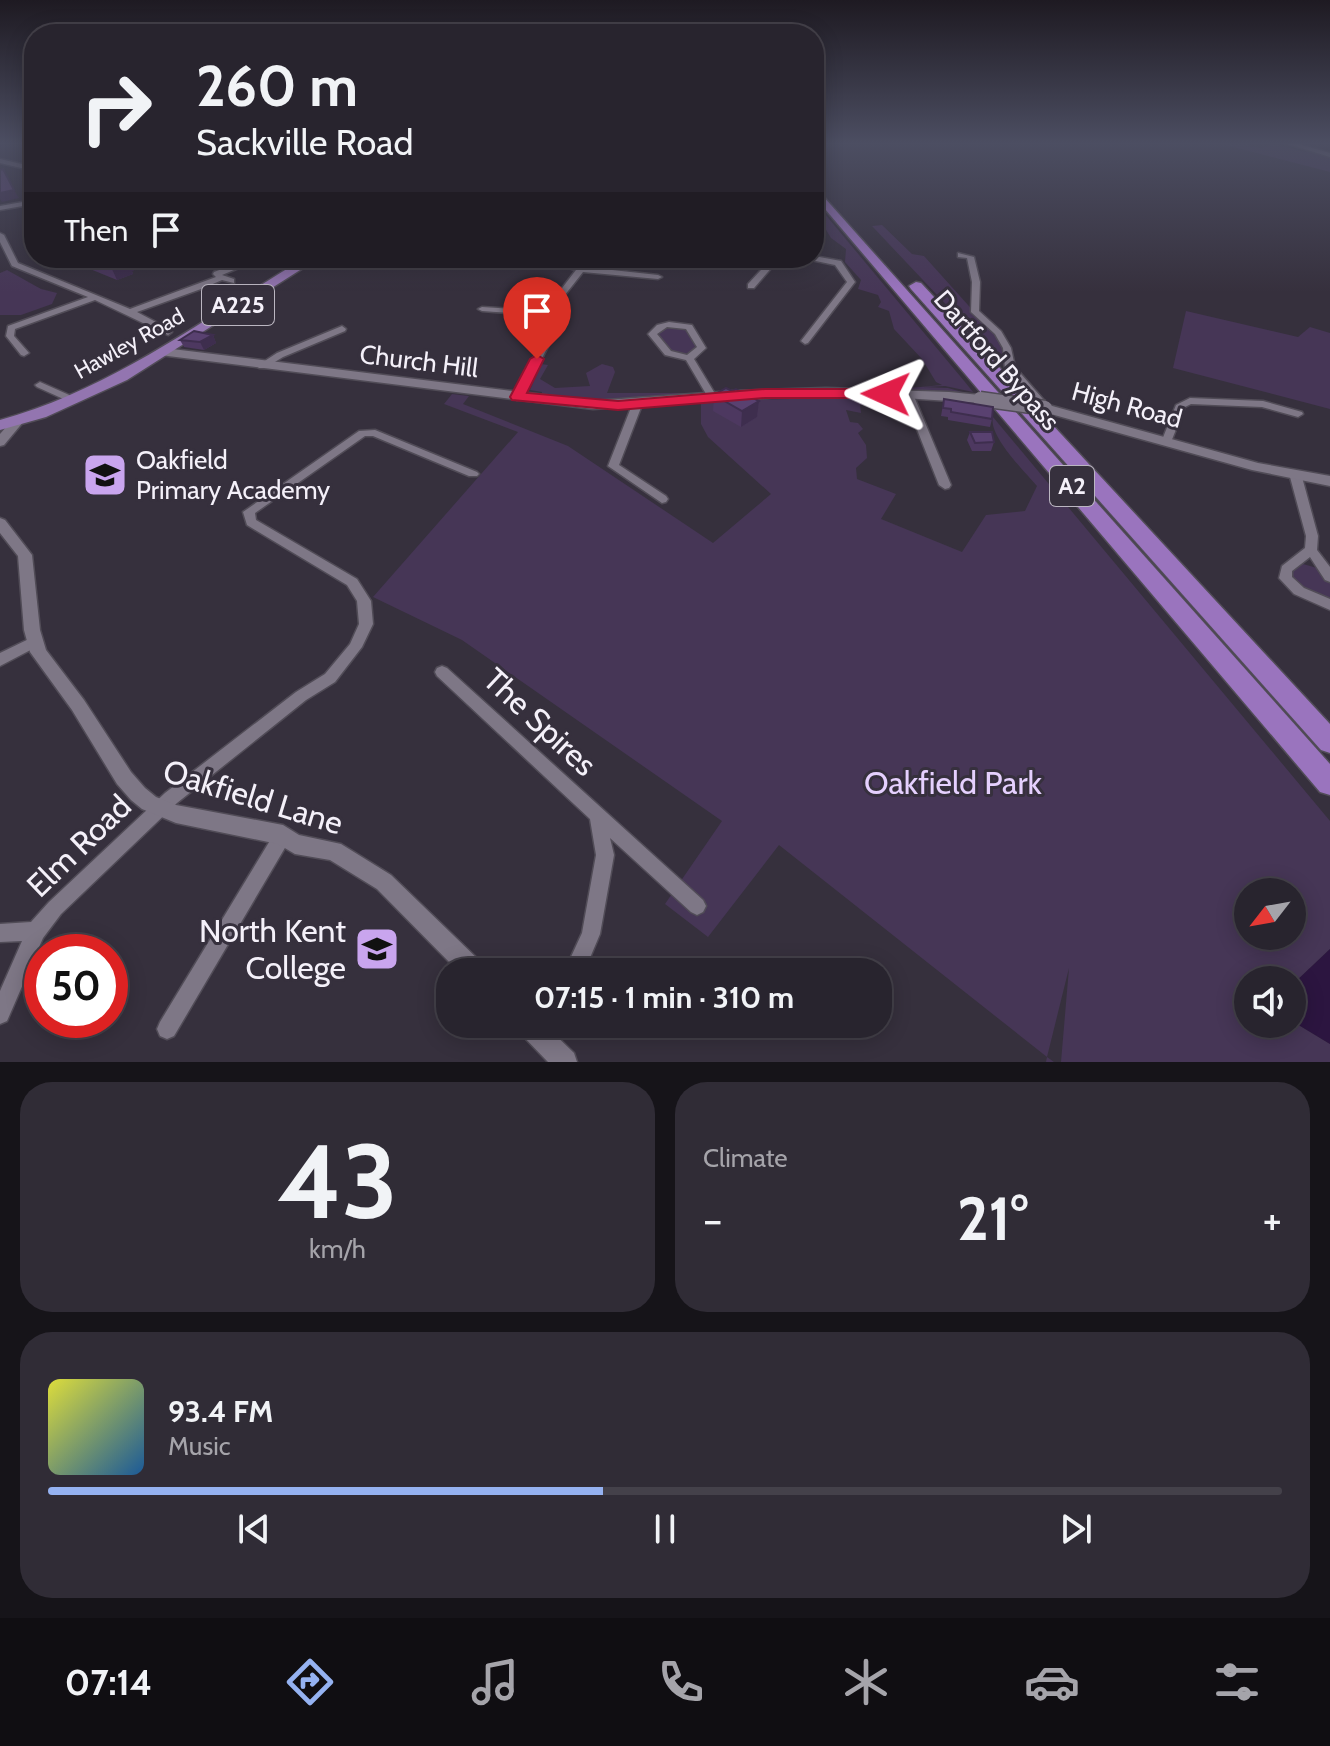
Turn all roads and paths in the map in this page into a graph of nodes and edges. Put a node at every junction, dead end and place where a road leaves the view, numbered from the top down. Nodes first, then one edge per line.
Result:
1 (831, 193) edge
2 (824, 201) edge
3 (24, 204) edge
4 (0, 208) edge
5 (0, 235) edge
6 (961, 255) dead end
7 (824, 260) edge
8 (24, 268) edge
9 (24, 268) edge
10 (231, 268) edge
11 (297, 268) edge
12 (582, 268) joint
13 (767, 268) edge
14 (658, 277) dead end
15 (202, 286) junction
16 (751, 286) dead end
17 (93, 298) junction
18 (243, 302) junction
19 (482, 309) dead end
20 (130, 312) junction
21 (554, 314) junction
22 (342, 329) dead end
23 (168, 332) dead end
24 (805, 341) dead end
25 (164, 352) junction
26 (24, 353) dead end
27 (689, 358) junction
28 (262, 366) junction
29 (40, 385) dead end
30 (908, 394) junction
31 (517, 397) junction
32 (712, 397) junction
33 (73, 400) junction
34 (637, 405) junction
35 (1045, 408) junction
36 (1298, 414) dead end
37 (18, 421) junction
38 (0, 425) edge
39 (1167, 440) junction
40 (0, 442) edge
41 (473, 474) dead end
42 (1296, 477) junction
43 (1330, 481) edge
44 (945, 485) dead end
45 (662, 499) dead end
46 (0, 523) edge
47 (1311, 550) junction
48 (1330, 577) edge
49 (1330, 605) edge
50 (35, 641) junction
51 (0, 660) edge
52 (442, 672) dead end
53 (1330, 742) edge
54 (1330, 783) edge
55 (161, 809) junction
56 (598, 816) junction
57 (283, 835) junction
58 (697, 906) dead end
59 (36, 931) junction
60 (0, 933) edge
61 (461, 958) edge
62 (580, 958) edge
63 (0, 1014) edge
64 (167, 1029) dead end
65 (547, 1038) edge
66 (565, 1062) edge

1 - 53 highway, Dartford Bypass / A2
2 - 54 highway, Dartford Bypass / A2
3 - 4 street
5 - 9 street
6 - 35 street
7 - 24 street
8 - 17 street
10 - 15 street
11 - 18 main road, Hawley Road / A225
12 - 14 street
12 - 21 street
13 - 16 street
15 - 18 street
15 - 20 street
17 - 20 street
17 - 26 street
18 - 25 main road, Hawley Road / A225
19 - 21 street
20 - 23 street
21 - 31 street
22 - 28 street
25 - 28 main road, Church Hill
25 - 33 main road, Hawley Road / A225
27 - 27 street
27 - 32 street
28 - 31 main road, Church Hill
29 - 33 street
30 - 32 main road, Church Hill
30 - 35 main road, High Road, bridge
30 - 44 street
31 - 34 main road, Church Hill
32 - 34 main road, Church Hill
33 - 37 main road, Hawley Road / A225
34 - 45 street
35 - 39 main road, High Road
36 - 39 street
37 - 38 main road, Hawley Road / A225
37 - 40 street
39 - 42 main road, High Road
41 - 55 street, Elm Road
42 - 43 main road, High Road
42 - 47 street
46 - 50 street, Oakfield Lane
47 - 48 street
47 - 49 street
50 - 51 street
50 - 55 street, Oakfield Lane
52 - 56 street, The Spires
55 - 57 street, Oakfield Lane
55 - 59 street, Elm Road
56 - 58 street, The Spires
56 - 62 street, The Spires
57 - 61 street, Oakfield Lane
57 - 64 street
59 - 60 street
59 - 63 street, Elm Road
65 - 66 street

